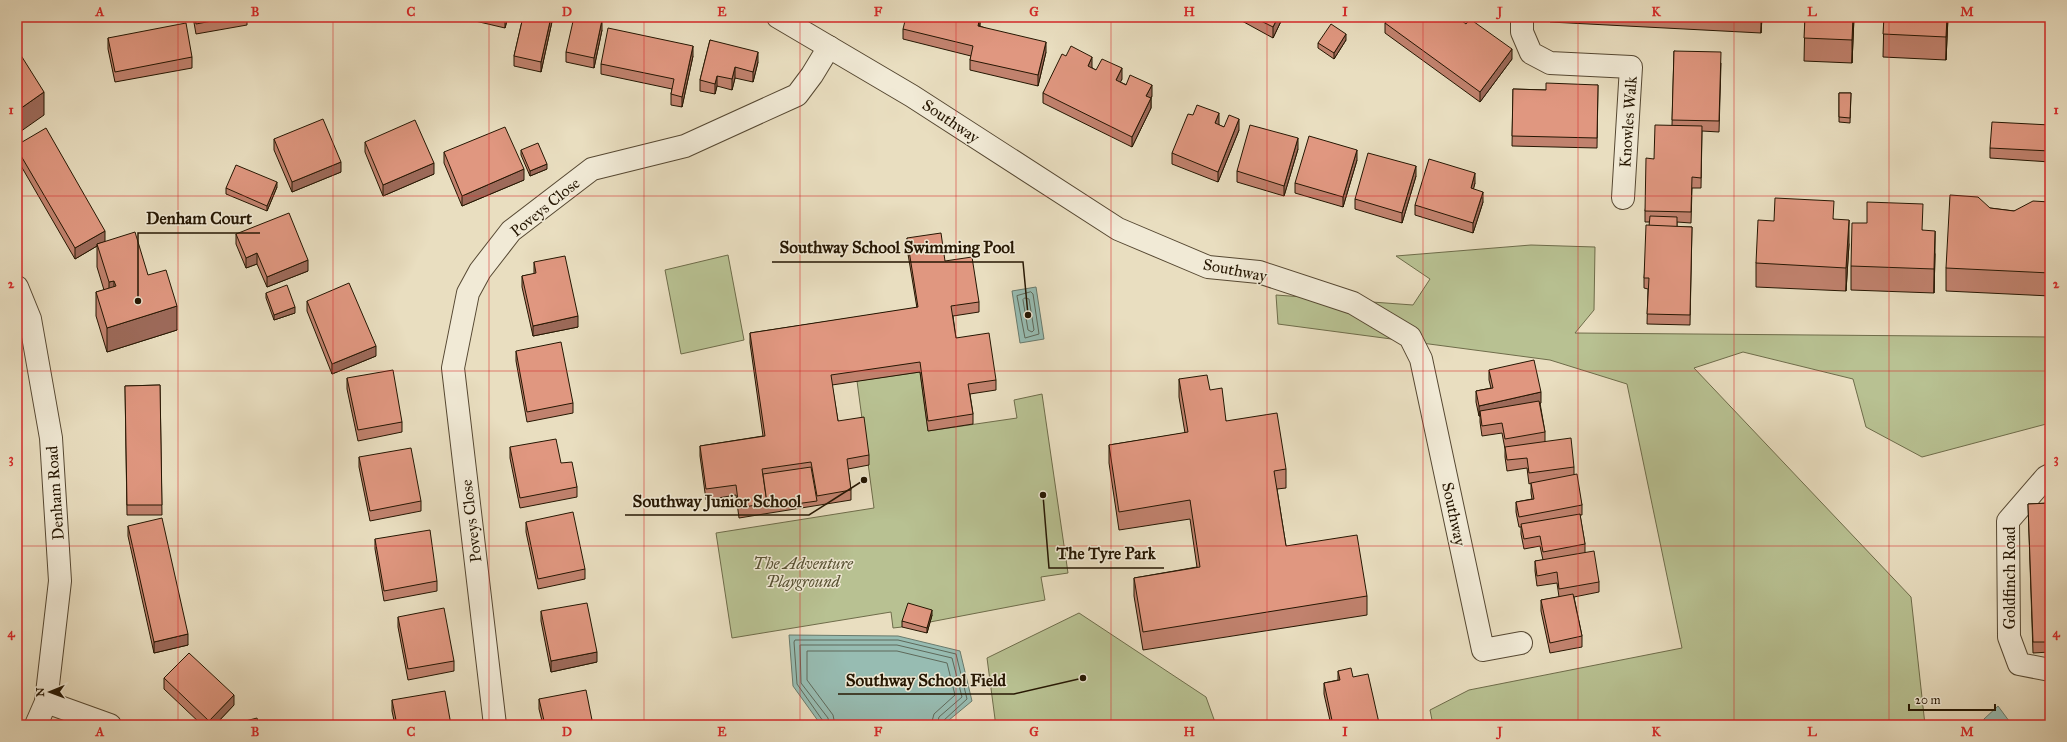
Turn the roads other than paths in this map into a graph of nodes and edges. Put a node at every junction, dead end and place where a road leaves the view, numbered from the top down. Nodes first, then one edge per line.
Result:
1 (778, 17) edge
2 (1522, 17) edge
3 (829, 47) junction
4 (1623, 198) dead end
5 (17, 287) edge
6 (2050, 475) edge
7 (1521, 643) dead end
8 (2050, 670) edge
9 (46, 702) junction
10 (36, 725) edge
11 (110, 725) edge
12 (495, 725) edge

1 - 3 street, Southway
2 - 4 street, Knowles Walk
3 - 7 street, Southway
3 - 12 street, Poveys Close
5 - 9 street, Denham Road
6 - 8 street, Goldfinch Road
9 - 10 street, Denham Road
9 - 11 street

